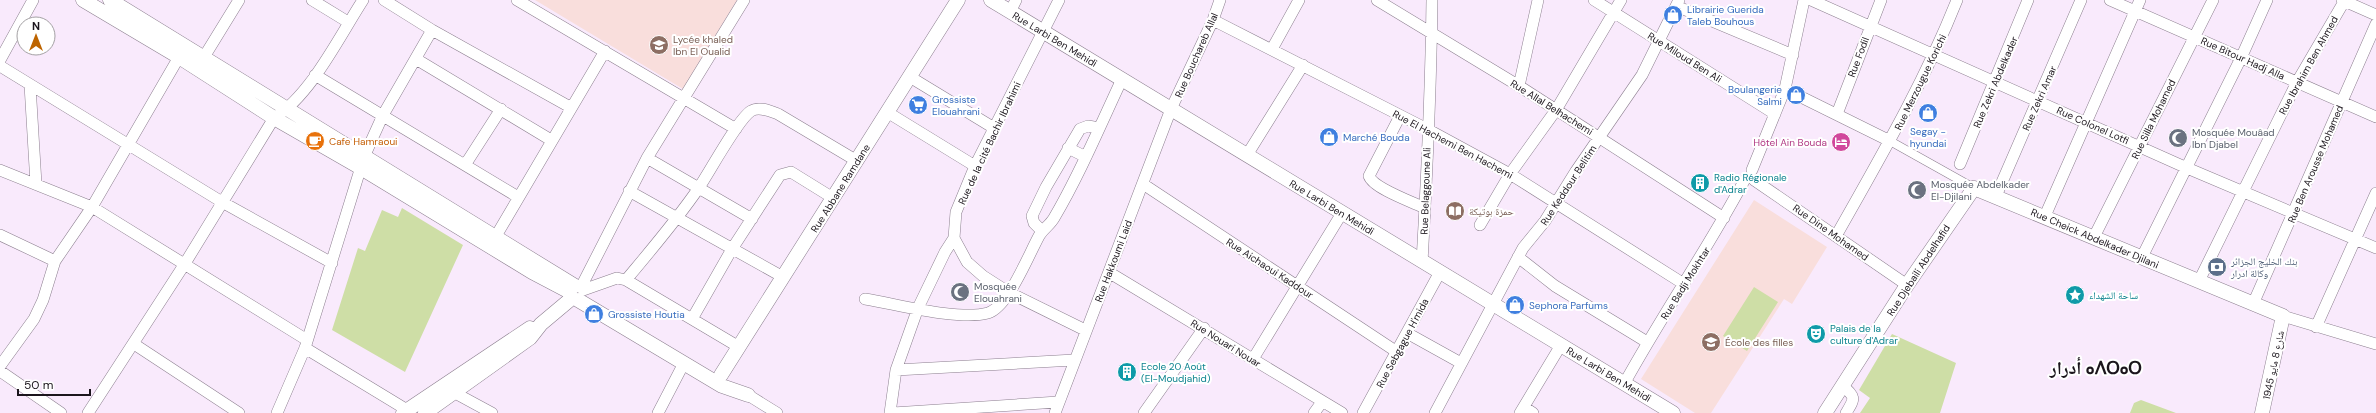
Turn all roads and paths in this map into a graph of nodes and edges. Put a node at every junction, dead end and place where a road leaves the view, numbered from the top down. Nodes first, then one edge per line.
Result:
1 (33, 0) edge
2 (83, 0) edge
3 (239, 0) edge
4 (312, 0) edge
5 (363, 0) edge
6 (384, 0) edge
7 (517, 0) edge
8 (744, 0) edge
9 (958, 0) edge
10 (991, 0) edge
11 (1059, 0) edge
12 (1220, 0) edge
13 (1299, 0) edge
14 (1377, 0) edge
15 (1432, 0) edge
16 (1538, 0) edge
17 (1594, 0) edge
18 (1621, 0) edge
19 (1804, 0) edge
20 (1811, 0) edge
21 (1880, 0) edge
22 (1957, 0) edge
23 (2028, 0) edge
24 (2081, 0) edge
25 (2110, 0) edge
26 (2140, 0) edge
27 (2213, 0) edge
28 (2267, 0) edge
29 (2344, 0) edge
30 (113, 1) edge
31 (1677, 3) edge
32 (1013, 6) edge
33 (2135, 11) junction
34 (1614, 12) junction
35 (2376, 15) edge
36 (1213, 20) junction
37 (348, 22) junction
38 (2376, 24) edge
39 (1870, 26) junction
40 (432, 30) junction
41 (1043, 31) junction
42 (1432, 31) junction
43 (2193, 36) junction
44 (1659, 42) junction
45 (1272, 49) junction
46 (605, 51) junction
47 (1793, 54) junction
48 (1936, 54) junction
49 (179, 57) junction
50 (204, 57) junction
51 (2241, 58) junction
52 (416, 59) junction
53 (0, 60) edge
54 (1303, 65) junction
55 (0, 66) edge
56 (314, 75) junction
57 (910, 77) junction
58 (1122, 80) junction
59 (2297, 82) junction
60 (1994, 83) junction
61 (30, 85) junction
62 (1520, 86) junction
63 (1785, 89) junction
64 (682, 98) junction
65 (2038, 101) junction
66 (2341, 101) junction
67 (570, 107) junction
68 (501, 109) junction
69 (1171, 109) junction
70 (288, 110) junction
71 (1556, 110) junction
72 (887, 112) junction
73 (1775, 114) junction
74 (1837, 114) junction
75 (383, 115) junction
76 (1400, 116) junction
77 (2376, 117) edge
78 (274, 118) junction
79 (2086, 122) junction
80 (994, 128) junction
81 (1100, 128) junction
82 (736, 129) junction
83 (1428, 129) junction
84 (1600, 137) junction
85 (551, 140) junction
86 (1890, 141) junction
87 (129, 146) junction
88 (2140, 147) junction
89 (1068, 148) junction
90 (1247, 156) junction
91 (1086, 157) junction
92 (647, 158) junction
93 (857, 161) junction
94 (362, 162) junction
95 (1960, 164) dead end
96 (465, 165) junction
97 (975, 166) junction
98 (2187, 168) junction
99 (0, 170) edge
100 (1510, 174) junction
101 (1750, 177) junction
102 (36, 184) junction
103 (1143, 184) junction
104 (1974, 188) junction
105 (698, 189) junction
106 (630, 191) junction
107 (2242, 191) junction
108 (2376, 193) edge
109 (1996, 196) junction
110 (518, 197) junction
111 (833, 198) junction
112 (222, 202) junction
113 (1556, 203) junction
114 (92, 207) junction
115 (1425, 208) junction
116 (1342, 213) junction
117 (2294, 214) junction
118 (2045, 216) junction
119 (1724, 218) junction
120 (677, 219) junction
121 (752, 219) junction
122 (1480, 225) dead end
123 (1042, 230) junction
124 (0, 235) edge
125 (496, 236) junction
126 (1836, 236) junction
127 (2094, 237) junction
128 (954, 238) junction
129 (2356, 239) junction
130 (2376, 248) edge
131 (732, 249) junction
132 (1518, 257) junction
133 (2142, 257) junction
134 (55, 261) junction
135 (1422, 262) junction
136 (332, 263) junction
137 (184, 265) junction
138 (1440, 272) junction
139 (1110, 273) junction
140 (783, 277) junction
141 (626, 280) junction
142 (2199, 281) junction
143 (1684, 284) junction
144 (1907, 285) junction
145 (1298, 286) junction
146 (578, 292) junction
147 (1008, 292) junction
148 (865, 299) dead end
149 (1493, 304) junction
150 (2253, 304) junction
151 (918, 308) junction
152 (2283, 316) junction
153 (692, 319) junction
154 (541, 324) junction
155 (2316, 327) junction
156 (1204, 328) junction
157 (1086, 330) junction
158 (1407, 333) junction
159 (649, 337) junction
160 (1647, 342) junction
161 (134, 344) junction
162 (306, 344) junction
163 (2376, 344) edge
164 (1561, 345) junction
165 (739, 347) junction
166 (1397, 352) junction
167 (1252, 359) junction
168 (1074, 360) junction
169 (1461, 362) junction
170 (684, 363) junction
171 (0, 366) edge
172 (896, 370) junction
173 (0, 371) edge
174 (721, 375) junction
175 (1624, 384) junction
176 (1843, 386) junction
177 (455, 393) junction
178 (748, 395) junction
179 (1058, 402) junction
180 (1322, 402) junction
181 (1525, 411) edge
182 (1665, 411) edge
183 (405, 412) edge
184 (61, 413) edge
185 (88, 413) edge
186 (239, 413) edge
187 (277, 413) edge
188 (425, 413) edge
189 (492, 413) edge
190 (658, 413) edge
191 (777, 413) edge
192 (890, 413) edge
193 (893, 413) edge
194 (1055, 413) edge
195 (1144, 413) edge
196 (1314, 413) edge
197 (1342, 413) edge
198 (1363, 413) edge
199 (1435, 413) edge
200 (1825, 413) edge
201 (1846, 413) edge
202 (2262, 413) edge

1 - 53 street
2 - 49 street
3 - 50 street
4 - 37 street
5 - 37 street
6 - 40 street
7 - 46 street
8 - 64 street
9 - 57 street, Rue Abbane Ramdane
10 - 32 street, Rue Larbi Ben Mehidi
11 - 41 street, Rue de la cité Bachir Ibrahimi
12 - 36 street, Rue Bouchareb Allal
13 - 45 street
14 - 42 street, Rue Allal Belhachemi
15 - 42 street, Rue Belaggoune Ali
16 - 62 street
17 - 34 street, Rue Miloud Ben Ali
18 - 34 street
19 - 47 street, Rue Badji Mokhtar
20 - 39 street, Rue Colonel Lotfi
21 - 39 street, Rue Fodil
22 - 48 street, Rue Merzougue Korichi
23 - 60 street, Rue Zekri Abdelkader
24 - 65 street, Rue Zekri Amar
25 - 33 street, Rue Bitour Hadj Alla
26 - 33 street
27 - 43 street, Rue Silla Mohamed
28 - 51 street
29 - 35 street
29 - 59 street, Rue Ibrahim Ben Ahmed
30 - 50 street
31 - 44 street, Rue Keddour Belitim
31 - 47 street
32 - 41 street, Rue Larbi Ben Mehidi
33 - 43 street, Rue Bitour Hadj Alla
33 - 79 street
34 - 44 street, Rue Miloud Ben Ali
34 - 71 street
36 - 45 street, Rue El Hachemi Ben Hachemi
36 - 69 street, Rue Bouchareb Allal
37 - 56 street
38 - 66 street, Rue Ben Arousse Mohamed
39 - 48 street, Rue Colonel Lotfi
39 - 74 street, Rue Fodil
40 - 52 street
40 - 67 street
41 - 58 street, Rue Larbi Ben Mehidi
41 - 80 street, Rue de la cité Bachir Ibrahimi
42 - 62 street, Rue Allal Belhachemi
42 - 83 street, Rue Belaggoune Ali
43 - 51 street, Rue Bitour Hadj Alla
43 - 88 street, Rue Silla Mohamed
44 - 73 street, Rue Miloud Ben Ali
44 - 84 street, Rue Keddour Belitim
45 - 54 street, Rue El Hachemi Ben Hachemi
46 - 64 street
46 - 67 street
47 - 63 street, Rue Badji Mokhtar
48 - 60 street, Rue Colonel Lotfi
48 - 86 street, Rue Merzougue Korichi
49 - 78 street
49 - 87 street
50 - 70 street
51 - 59 street, Rue Bitour Hadj Alla
51 - 98 street
52 - 68 street
52 - 75 street
54 - 76 street, Rue El Hachemi Ben Hachemi
54 - 90 street
55 - 61 street
56 - 70 street
56 - 75 street
57 - 72 street, Rue Abbane Ramdane
57 - 80 street
58 - 69 street, Rue Larbi Ben Mehidi
58 - 81 street
59 - 66 street, Rue Bitour Hadj Alla
59 - 107 street, Rue Ibrahim Ben Ahmed
60 - 65 street, Rue Colonel Lotfi
60 - 95 street, Rue Zekri Abdelkader
61 - 87 street
61 - 102 street
62 - 71 street, Rue Allal Belhachemi
63 - 73 street, Rue Badji Mokhtar
63 - 74 street
64 - 82 street
64 - 92 street
65 - 79 street, Rue Colonel Lotfi
65 - 109 street, Rue Zekri Amar
66 - 77 street, Rue Bitour Hadj Alla
66 - 117 street, Rue Ben Arousse Mohamed
67 - 85 street
68 - 85 street
68 - 96 street
69 - 90 street, Rue Larbi Ben Mehidi
69 - 103 street, Rue Hakkoumi Laid
70 - 78 street
70 - 94 street
71 - 84 street, Rue Allal Belhachemi
71 - 100 street
72 - 93 street, Rue Abbane Ramdane
72 - 97 street
73 - 101 street, Rue Badji Mokhtar
74 - 86 street
75 - 94 street
75 - 96 street
76 - 83 street, Rue El Hachemi Ben Hachemi
76 - 115 street
78 - 94 street
78 - 112 street
79 - 88 street, Rue Colonel Lotfi
79 - 118 street
80 - 97 street, Rue de la cité Bachir Ibrahimi
81 - 89 street
81 - 91 street
82 - 93 street
82 - 105 street
83 - 100 street, Rue El Hachemi Ben Hachemi
83 - 115 street, Rue Belaggoune Ali
84 - 113 street, Rue Keddour Belitim
84 - 119 street, Rue Allal Belhachemi
85 - 110 street
86 - 104 street, Rue Cheick Abdelkader Djilani
86 - 126 street, Rue Merzougue Korichi
87 - 112 street
87 - 114 street
88 - 98 street, Rue Colonel Lotfi
88 - 127 street, Rue Silla Mohamed
89 - 91 street
89 - 123 street
90 - 116 street, Rue Larbi Ben Mehidi
91 - 123 street
92 - 105 street
92 - 106 street
93 - 111 street, Rue Abbane Ramdane
94 - 125 street
94 - 136 street
94 - 146 street
96 - 110 street
97 - 128 street, Rue de la cité Bachir Ibrahimi
98 - 107 street, Rue Colonel Lotfi
98 - 133 street
99 - 102 street
100 - 113 street, Rue El Hachemi Ben Hachemi
100 - 122 street
101 - 119 street, Rue Badji Mokhtar
101 - 126 street, Rue Dine Mohamed
102 - 114 street
103 - 139 street, Rue Hakkoumi Laid
103 - 145 street, Rue Aichaoui Kaddour
104 - 109 street, Rue Cheick Abdelkader Djilani
104 - 144 street, Rue Djebaili Abdelhafid
105 - 120 street
105 - 121 street
106 - 120 street
106 - 146 street
107 - 117 street, Rue Colonel Lotfi
107 - 142 street, Rue Ibrahim Ben Ahmed
108 - 129 street
109 - 118 street, Rue Cheick Abdelkader Djilani
110 - 125 street
111 - 121 street
111 - 140 street, Rue Abbane Ramdane
112 - 136 street
112 - 137 street
113 - 132 street, Rue Keddour Belitim
113 - 143 street, Rue El Hachemi Ben Hachemi
114 - 134 street
114 - 137 street
115 - 135 street, Rue Belaggoune Ali
116 - 135 street, Rue Larbi Ben Mehidi
116 - 145 street
117 - 129 street, Rue Colonel Lotfi
117 - 150 street, Rue Ben Arousse Mohamed
118 - 127 street, Rue Cheick Abdelkader Djilani
119 - 143 street, Rue Badji Mokhtar
120 - 131 street
120 - 141 street
121 - 131 street
123 - 147 street
124 - 134 street
125 - 146 street
126 - 144 street, Rue Dine Mohamed
127 - 133 street, Rue Cheick Abdelkader Djilani
128 - 147 street
128 - 151 street
129 - 130 street, Rue Colonel Lotfi
129 - 155 street
131 - 140 street
131 - 153 street
132 - 149 street, Rue Keddour Belitim
132 - 160 street
133 - 142 street, Rue Cheick Abdelkader Djilani
134 - 171 street
135 - 138 street, Rue Larbi Ben Mehidi
136 - 162 street
137 - 161 street
137 - 162 street
138 - 149 street, Rue Larbi Ben Mehidi
138 - 158 street, Rue Sebgague H'mida
139 - 156 street, Rue Nouari Nouar
139 - 157 street, Rue Hakkoumi Laid
140 - 165 street, Rue Abbane Ramdane
141 - 146 street
141 - 153 street
142 - 150 street, Rue Cheick Abdelkader Djilani
143 - 160 street, Rue Badji Mokhtar
144 - 176 street, Rue Djebaili Abdelhafid
145 - 166 street, Rue Aichaoui Kaddour
145 - 167 street
146 - 154 street
146 - 159 street
147 - 151 street
147 - 157 street
148 - 151 street
149 - 164 street, Rue Larbi Ben Mehidi
149 - 169 street, Rue Keddour Belitim
150 - 152 street, Rue Cheick Abdelkader Djilani
151 - 172 street
152 - 155 street
152 - 202 street, شارع 8 مايو 1945
153 - 165 street
154 - 177 street
154 - 183 street
155 - 163 street
156 - 167 street, Rue Nouari Nouar
156 - 195 street
157 - 168 street, Rue Hakkoumi Laid
158 - 166 street, Rue Sebgague H'mida
158 - 169 street
159 - 170 street
159 - 174 street
160 - 175 street, Rue Badji Mokhtar
161 - 185 street
161 - 186 street
162 - 183 street
162 - 187 street
164 - 175 street, Rue Larbi Ben Mehidi
164 - 181 street
165 - 174 street, Rue Abbane Ramdane
166 - 198 street, Rue Sebgague H'mida
167 - 180 street, Rue Nouari Nouar
168 - 172 street
168 - 179 street, Rue Hakkoumi Laid
169 - 199 street, Rue Keddour Belitim
170 - 178 street
170 - 190 street
172 - 192 street
173 - 184 street
174 - 178 street
175 - 182 street, Rue Larbi Ben Mehidi
176 - 200 street, Rue Djebaili Abdelhafid
176 - 201 street
177 - 188 street
177 - 189 street
178 - 191 street
179 - 193 street
179 - 194 street, Rue Hakkoumi Laid
180 - 196 street
180 - 197 street, Rue Nouari Nouar

